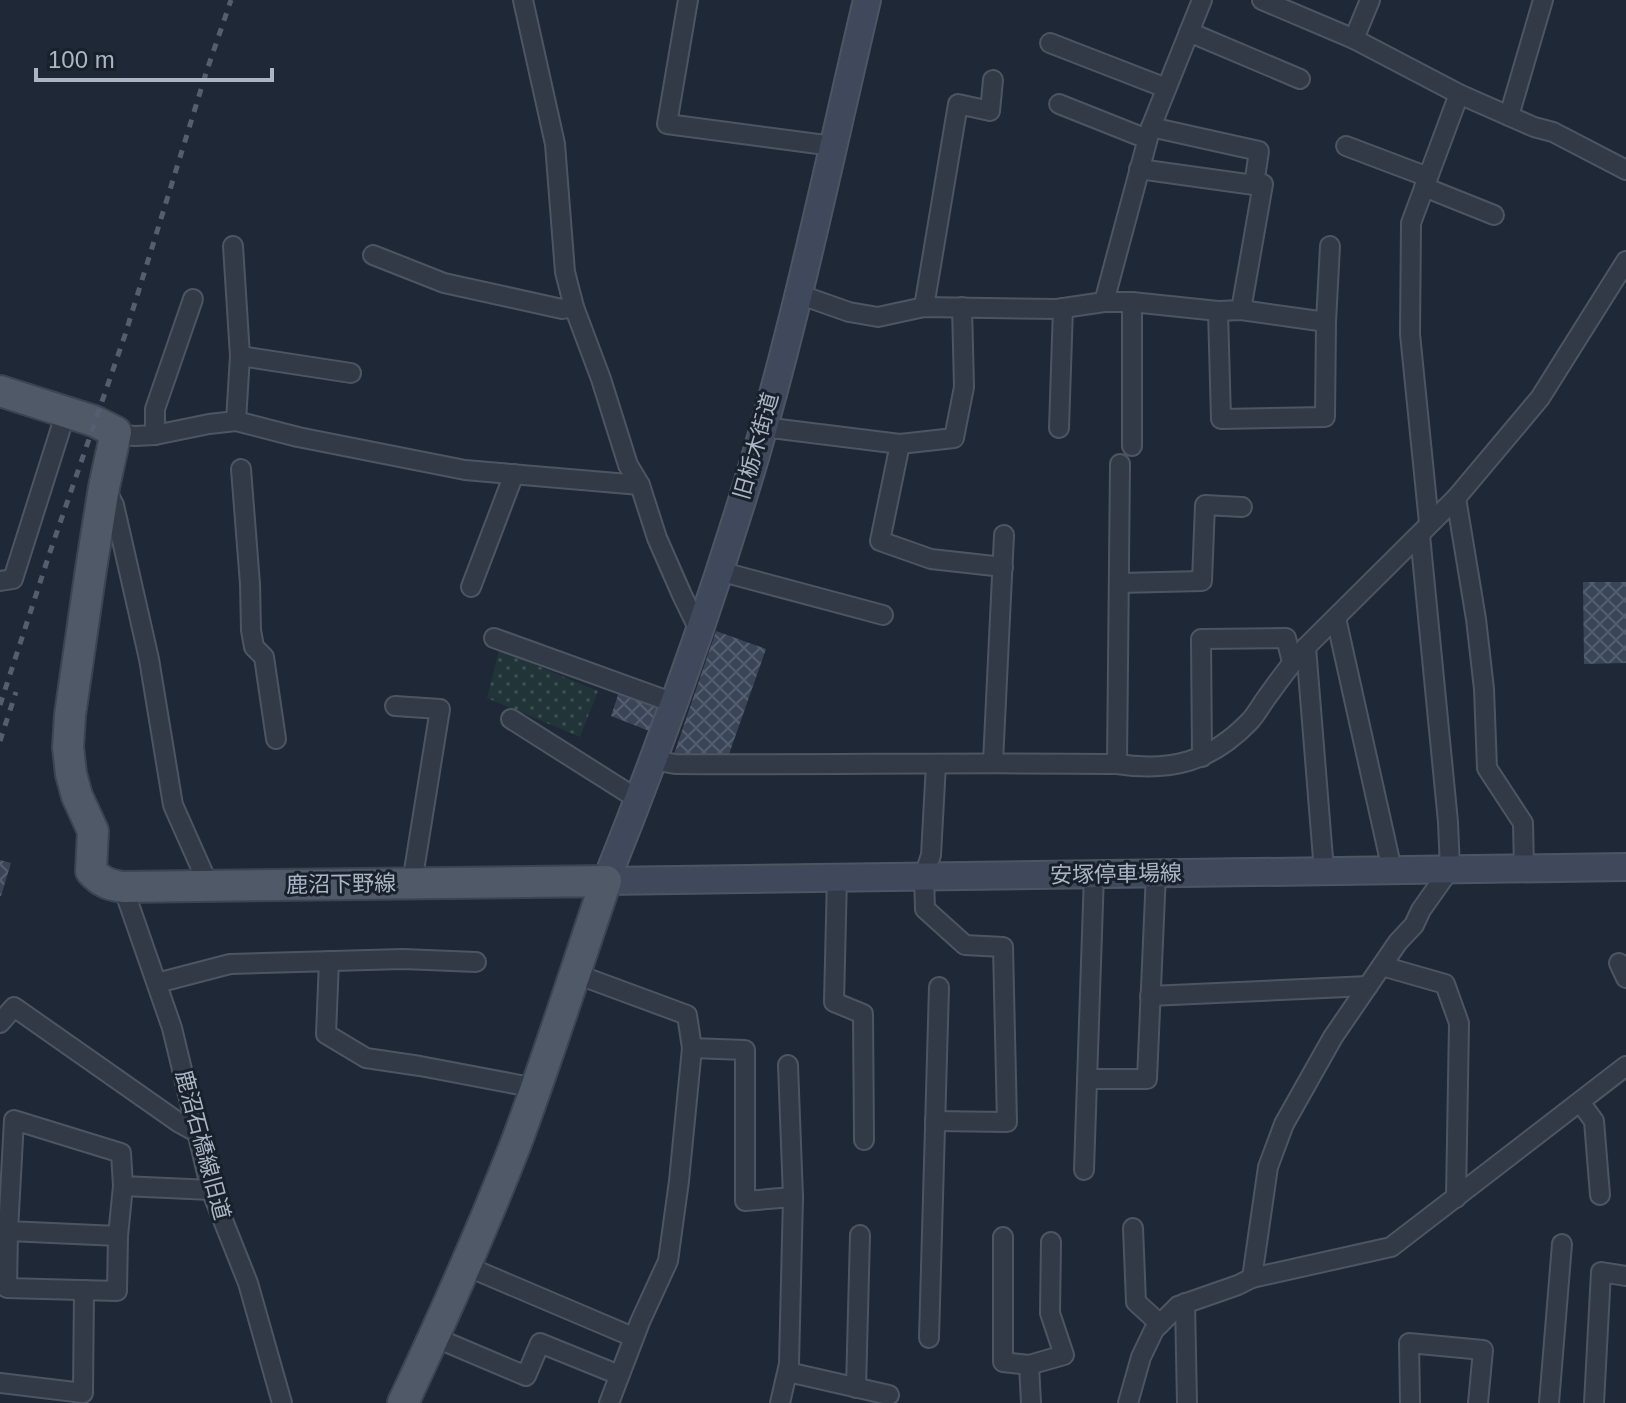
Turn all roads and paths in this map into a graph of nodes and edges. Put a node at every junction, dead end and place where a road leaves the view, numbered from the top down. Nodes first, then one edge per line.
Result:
1 (523, 0) edge
2 (688, 0) edge
3 (867, 0) edge
4 (1202, 0) edge
5 (1262, 0) edge
6 (1370, 0) edge
7 (1543, 0) edge
8 (1189, 32) junction
9 (1354, 39) junction
10 (1050, 43) dead end
11 (1300, 79) dead end
12 (993, 80) dead end
13 (1166, 88) junction
14 (1459, 94) junction
15 (1059, 104) dead end
16 (1509, 116) junction
17 (1149, 133) junction
18 (833, 146) junction
19 (1346, 146) dead end
20 (1139, 169) junction
21 (1626, 170) edge
22 (1426, 182) junction
23 (1254, 185) junction
24 (1494, 215) dead end
25 (233, 246) dead end
26 (1330, 246) dead end
27 (373, 255) dead end
28 (1626, 261) edge
29 (798, 294) junction
30 (193, 299) dead end
31 (1104, 302) junction
32 (1132, 302) junction
33 (574, 307) junction
34 (924, 307) junction
35 (962, 307) junction
36 (1063, 308) junction
37 (1241, 310) junction
38 (1218, 311) junction
39 (1326, 322) junction
40 (240, 356) junction
41 (351, 373) dead end
42 (0, 391) edge
43 (66, 412) junction
44 (236, 421) junction
45 (763, 427) junction
46 (1059, 428) dead end
47 (116, 432) junction
48 (155, 435) junction
49 (900, 444) junction
50 (1132, 446) dead end
51 (1120, 464) dead end
52 (241, 469) dead end
53 (514, 474) junction
54 (640, 485) junction
55 (104, 487) junction
56 (1456, 498) junction
57 (1242, 507) dead end
58 (1424, 529) junction
59 (1004, 535) dead end
60 (1003, 567) junction
61 (719, 571) junction
62 (0, 581) edge
63 (1119, 583) junction
64 (471, 587) dead end
65 (883, 615) dead end
66 (1336, 618) junction
67 (700, 632) junction
68 (494, 638) dead end
69 (1306, 647) junction
70 (1292, 662) junction
71 (674, 703) junction
72 (395, 706) dead end
73 (511, 719) dead end
74 (276, 739) dead end
75 (1202, 757) junction
76 (653, 760) junction
77 (993, 762) junction
78 (936, 764) junction
79 (1117, 764) junction
80 (639, 800) junction
81 (1626, 867) edge
82 (1524, 868) junction
83 (1450, 869) junction
84 (1392, 870) junction
85 (1324, 871) junction
86 (1156, 873) junction
87 (1094, 874) junction
88 (924, 876) junction
89 (837, 877) junction
90 (606, 881) junction
91 (412, 883) junction
92 (209, 886) junction
93 (123, 887) junction
94 (329, 961) junction
95 (476, 962) dead end
96 (1382, 966) junction
97 (576, 974) junction
98 (157, 983) junction
99 (1368, 986) junction
100 (939, 987) dead end
101 (1150, 996) junction
102 (0, 1023) edge
103 (692, 1048) junction
104 (788, 1065) dead end
105 (1626, 1066) edge
106 (1087, 1079) junction
107 (536, 1088) junction
108 (1580, 1102) junction
109 (935, 1121) junction
110 (198, 1133) junction
111 (864, 1140) dead end
112 (1084, 1170) dead end
113 (123, 1186) junction
114 (211, 1190) junction
115 (1600, 1195) dead end
116 (793, 1197) junction
117 (1456, 1198) junction
118 (1133, 1228) dead end
119 (8, 1231) junction
120 (860, 1235) dead end
121 (118, 1236) junction
122 (1003, 1237) dead end
123 (1051, 1242) dead end
124 (1562, 1244) dead end
125 (466, 1266) junction
126 (1626, 1276) edge
127 (1252, 1278) junction
128 (84, 1290) junction
129 (1185, 1303) junction
130 (1160, 1324) junction
131 (434, 1337) junction
132 (633, 1337) junction
133 (929, 1338) dead end
134 (1029, 1365) junction
135 (788, 1372) junction
136 (619, 1375) junction
137 (0, 1383) edge
138 (856, 1388) junction
139 (889, 1395) dead end
140 (282, 1403) edge
141 (403, 1403) edge
142 (609, 1403) edge
143 (780, 1403) edge
144 (1031, 1403) edge
145 (1128, 1403) edge
146 (1187, 1403) edge
147 (1410, 1403) edge
148 (1478, 1403) edge
149 (1549, 1403) edge
150 (1594, 1403) edge

1 - 33 street
2 - 18 street
3 - 18 main road, 旧栃木街道
4 - 8 street
5 - 9 street
6 - 9 street
7 - 16 street
8 - 11 street
8 - 13 street
9 - 14 street
10 - 13 street
12 - 34 street
13 - 17 street
14 - 16 street
14 - 22 street
15 - 17 street
16 - 21 street
17 - 20 street
17 - 23 street
18 - 29 main road, 旧栃木街道
19 - 22 street
20 - 23 street
20 - 31 street
22 - 24 street
22 - 58 street
23 - 37 street
25 - 40 street
26 - 39 street
27 - 33 street
28 - 56 street
29 - 34 street
29 - 45 main road, 旧栃木街道
30 - 48 street
31 - 32 street
31 - 36 street
32 - 38 street
32 - 50 street
33 - 54 street
34 - 35 street
35 - 36 street
35 - 49 street
36 - 46 street
37 - 38 street
37 - 39 street
38 - 39 street
40 - 41 street
40 - 44 street
42 - 43 main road
43 - 47 main road
43 - 62 street
44 - 48 street
44 - 53 street
45 - 49 street
45 - 61 main road, 旧栃木街道
47 - 48 street
47 - 55 main road, 鹿沼下野線
49 - 60 street
51 - 63 street
52 - 74 street
53 - 54 street
53 - 64 street
54 - 67 street
55 - 92 street
55 - 93 main road, 鹿沼下野線
56 - 58 street
56 - 82 street
57 - 63 street
58 - 66 street
58 - 83 street
59 - 60 street
60 - 77 street
61 - 65 street
61 - 67 main road, 旧栃木街道
63 - 79 street
66 - 69 street
66 - 84 street
67 - 71 main road, 旧栃木街道
68 - 71 street
69 - 70 street
69 - 85 street
70 - 75 street
70 - 75 street
71 - 76 main road, 旧栃木街道
72 - 91 street
73 - 80 street
75 - 79 street
76 - 78 street
76 - 80 main road, 旧栃木街道
77 - 78 street
77 - 79 street
78 - 88 street
80 - 90 main road, 旧栃木街道
81 - 82 main road, 安塚停車場線
82 - 83 main road, 安塚停車場線
83 - 84 main road, 安塚停車場線
83 - 96 street
84 - 85 main road, 安塚停車場線
85 - 86 main road, 安塚停車場線
86 - 87 main road, 安塚停車場線
86 - 101 street
87 - 88 main road, 安塚停車場線
87 - 106 street
88 - 89 main road, 安塚停車場線
88 - 109 street
89 - 90 main road, 安塚停車場線
89 - 111 street
90 - 91 main road, 鹿沼下野線
90 - 97 main road
91 - 92 main road, 鹿沼下野線
92 - 93 main road, 鹿沼下野線
93 - 98 street, 鹿沼石橋線旧道
94 - 95 street
94 - 98 street
94 - 107 street
96 - 99 street
96 - 117 street
97 - 103 street
97 - 107 main road
98 - 110 street, 鹿沼石橋線旧道
99 - 101 street
99 - 127 street
100 - 109 street
101 - 106 street
102 - 110 street
103 - 116 street
103 - 132 street
104 - 116 street
105 - 108 street
106 - 112 street
107 - 125 main road
108 - 115 street
108 - 117 street
109 - 133 street
110 - 114 street, 鹿沼石橋線旧道
113 - 114 street
113 - 119 street
113 - 121 street
114 - 140 street, 鹿沼石橋線旧道
116 - 135 street
117 - 127 street
118 - 130 street
119 - 121 street
119 - 128 street
120 - 138 street
121 - 128 street
122 - 134 street
123 - 134 street
124 - 149 street
125 - 131 main road
125 - 132 street
126 - 150 street
127 - 129 street
128 - 137 street
129 - 130 street
129 - 146 street
130 - 145 street
131 - 136 street
131 - 141 main road
132 - 136 street
134 - 144 street
135 - 138 street
135 - 143 street
136 - 142 street
138 - 139 street
147 - 148 street

